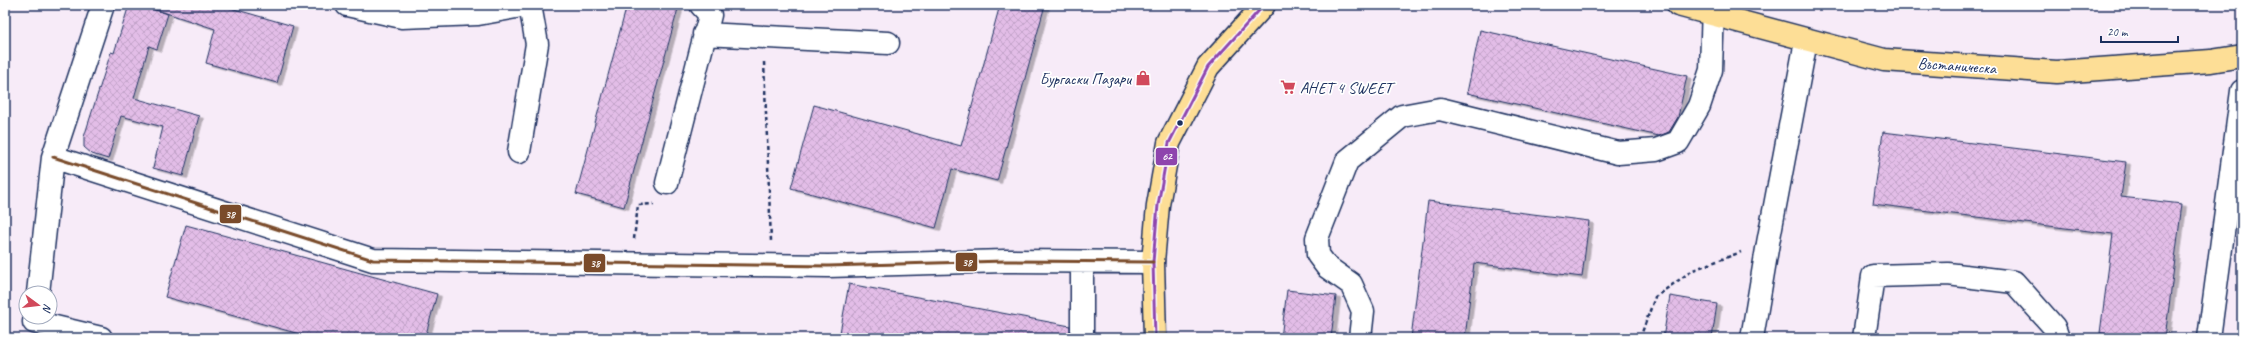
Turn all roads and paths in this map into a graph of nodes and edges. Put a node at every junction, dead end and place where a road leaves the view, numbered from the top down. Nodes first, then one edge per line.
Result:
1 (103, 5) edge
2 (347, 5) edge
3 (528, 5) edge
4 (701, 5) edge
5 (1264, 5) edge
6 (1678, 5) edge
7 (1712, 10) edge
8 (704, 34) junction
9 (763, 37) junction
10 (1806, 41) junction
11 (888, 43) dead end
12 (2242, 56) edge
13 (2242, 91) edge
14 (519, 152) dead end
15 (53, 157) junction
16 (667, 183) joint
17 (1768, 243) junction
18 (1153, 262) junction
19 (1082, 263) junction
20 (632, 264) junction
21 (772, 265) junction
22 (39, 285) edge
23 (34, 326) edge
24 (101, 338) edge
25 (1082, 338) edge
26 (1155, 338) edge
27 (1360, 338) edge
28 (1640, 338) edge
29 (1752, 338) edge
30 (1864, 338) edge
31 (2058, 338) edge
32 (2209, 338) edge

1 - 15 street
2 - 3 street
3 - 14 street
4 - 8 street
5 - 18 main road
6 - 7 main road, Въстаническа
7 - 10 main road, Въстаническа
7 - 27 street
8 - 9 street
8 - 16 street
9 - 11 street
9 - 21 path
10 - 12 main road, Въстаническа
10 - 17 street
13 - 32 street
15 - 20 street
15 - 22 street
16 - 20 path
17 - 28 path
17 - 29 street
18 - 19 street
18 - 26 main road
19 - 21 street
19 - 25 street
20 - 21 street
23 - 24 street
30 - 31 street

